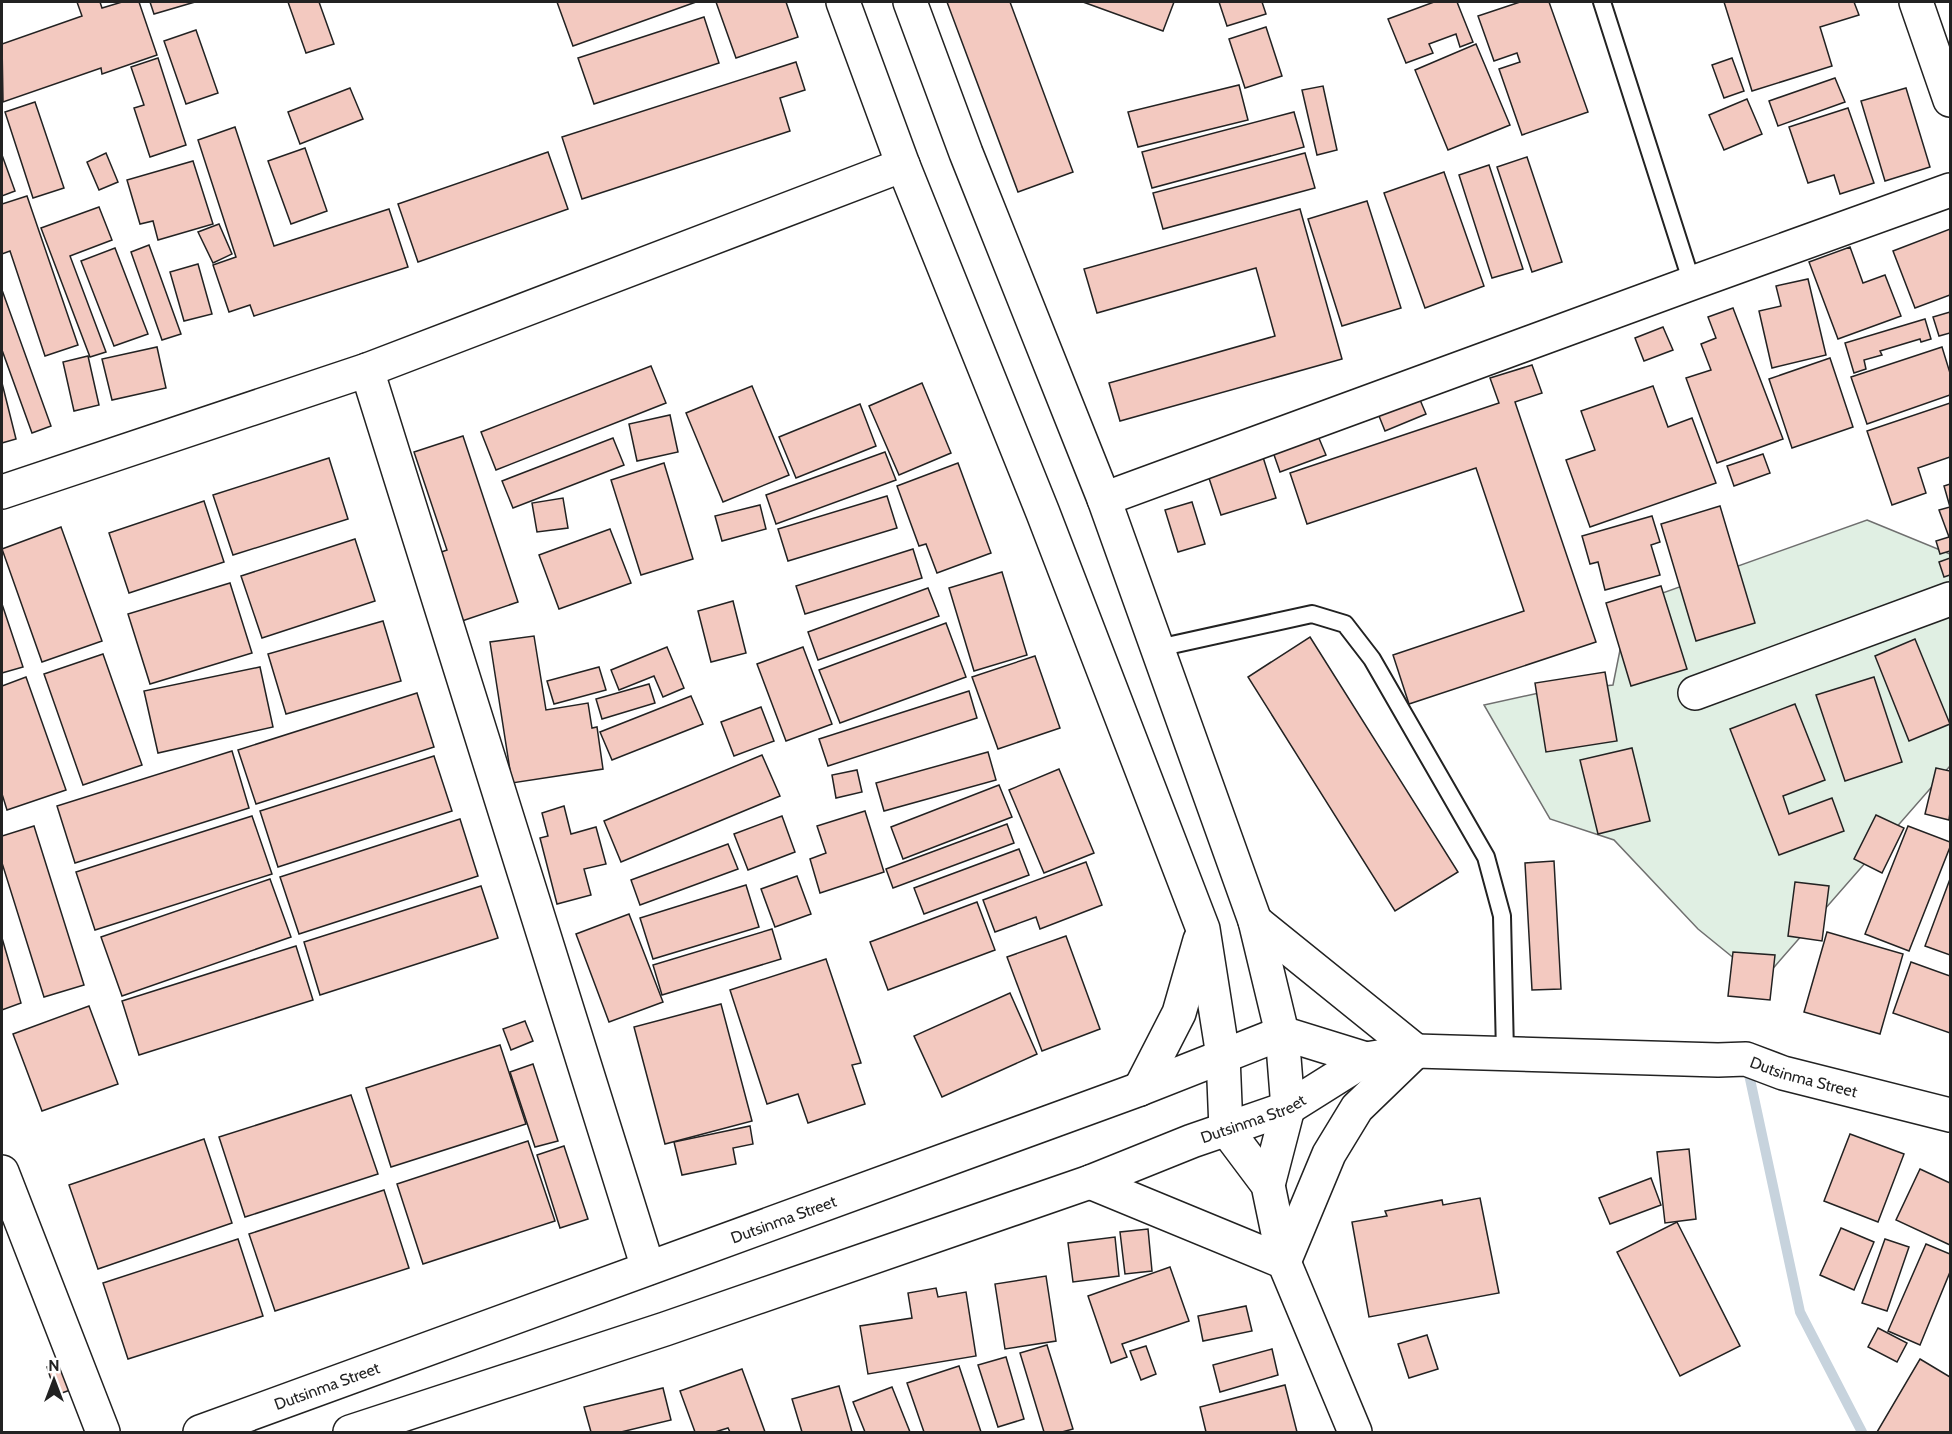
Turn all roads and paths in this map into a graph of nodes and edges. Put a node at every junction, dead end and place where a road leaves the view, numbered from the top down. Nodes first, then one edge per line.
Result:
1 (843, 2) edge
2 (910, 2) edge
3 (1602, 2) edge
4 (1916, 2) edge
5 (1950, 100) edge
6 (903, 165) junction
7 (1950, 190) edge
8 (1692, 283) junction
9 (367, 370) junction
10 (2, 492) edge
11 (1104, 500) junction
12 (1950, 599) edge
13 (1158, 648) junction
14 (1695, 693) dead end
15 (1255, 921) junction
16 (1203, 929) junction
17 (1282, 1033) junction
18 (1416, 1051) junction
19 (1505, 1054) junction
20 (1223, 1056) junction
21 (1366, 1059) junction
22 (1140, 1089) junction
23 (1288, 1108) junction
24 (1950, 1116) edge
25 (1226, 1129) junction
26 (2, 1172) edge
27 (1090, 1182) junction
28 (1268, 1185) junction
29 (1284, 1262) junction
30 (648, 1268) junction
31 (394, 1425) edge
32 (104, 1432) edge
33 (200, 1432) edge
34 (350, 1432) edge
35 (1355, 1432) edge

1 - 6 street
2 - 11 street
3 - 8 lane
4 - 5 street
6 - 9 street
6 - 16 street
7 - 8 street
8 - 11 street
9 - 10 street
9 - 30 street
11 - 13 street
12 - 14 street
13 - 15 street
13 - 19 lane
15 - 17 street
15 - 18 street
16 - 20 street
16 - 22 street
17 - 20 street, Dutsinma Street
17 - 21 street, Dutsinma Street
17 - 23 street
18 - 19 street, Dutsinma Street
18 - 21 street, Dutsinma Street
18 - 29 street
19 - 24 street, Dutsinma Street
20 - 22 street, Dutsinma Street
20 - 25 street
21 - 23 street, Dutsinma Street
22 - 30 street, Dutsinma Street
23 - 25 street, Dutsinma Street
23 - 28 street
25 - 27 street, Dutsinma Street
25 - 28 street
26 - 32 street
27 - 29 street
27 - 31 street, Dutsinma Street
28 - 29 street
29 - 35 street
30 - 33 street, Dutsinma Street
31 - 34 street, Dutsinma Street

